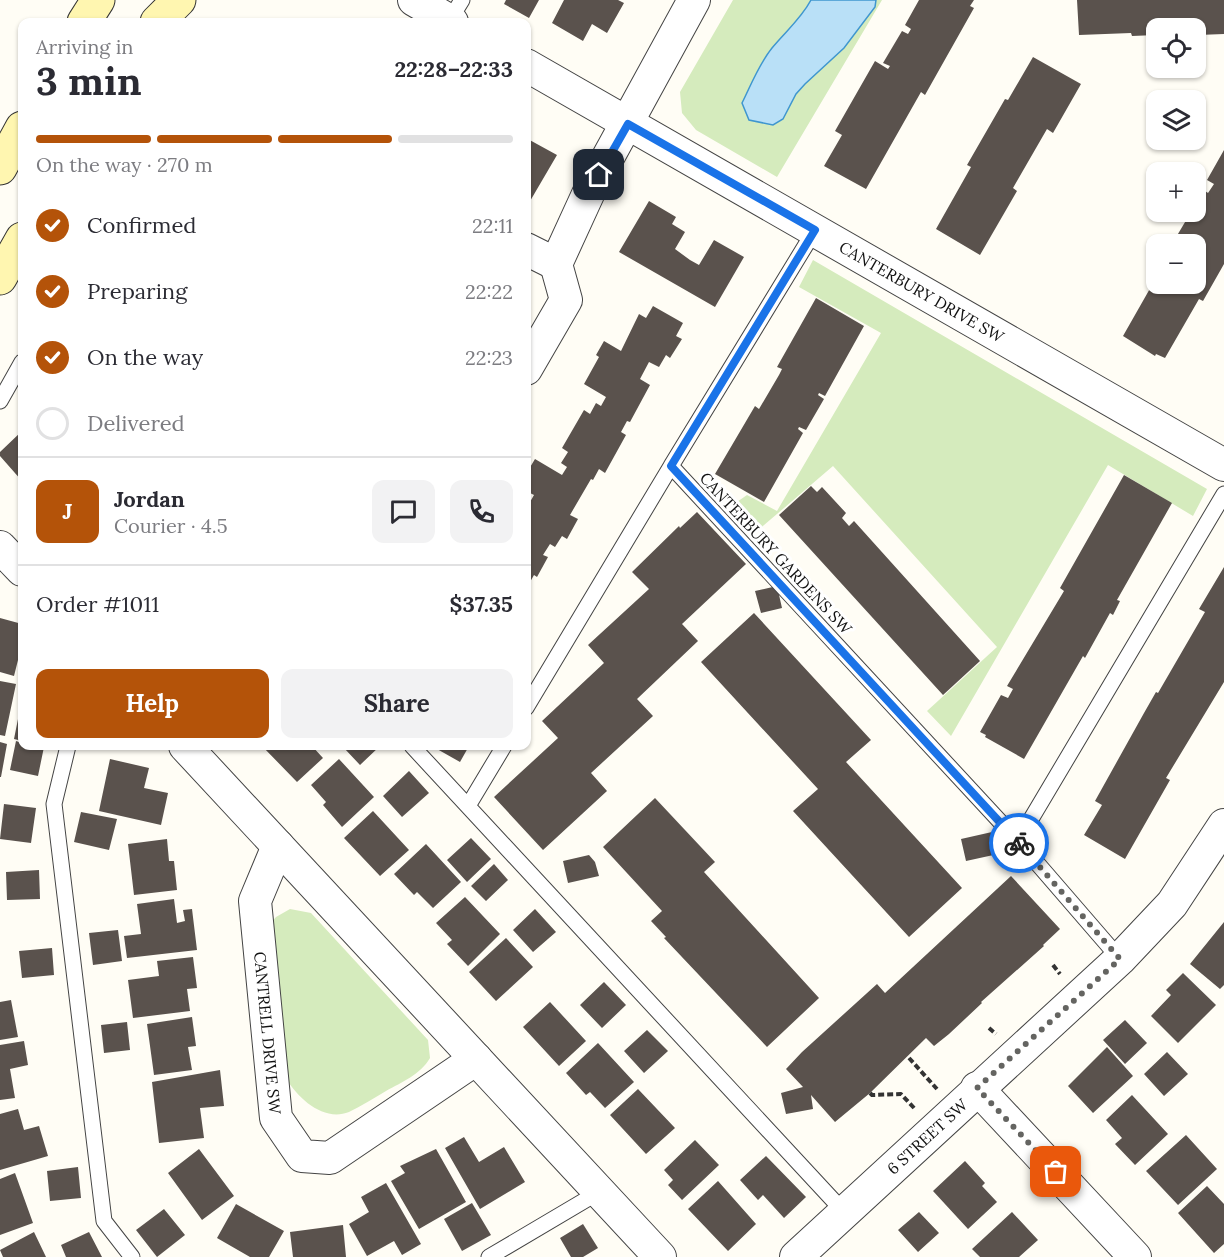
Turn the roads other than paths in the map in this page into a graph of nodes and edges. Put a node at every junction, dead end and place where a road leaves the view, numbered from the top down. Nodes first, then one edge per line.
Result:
1 (98, 0) edge
2 (694, 0) edge
3 (416, 9) edge
4 (454, 14) edge
5 (87, 18) edge
6 (531, 68) edge
7 (628, 124) junction
8 (18, 135) edge
9 (0, 168) edge
10 (815, 230) junction
11 (18, 246) edge
12 (531, 252) edge
13 (556, 264) junction
14 (0, 278) edge
15 (531, 360) edge
16 (18, 369) edge
17 (0, 401) edge
18 (1224, 465) edge
19 (671, 466) junction
20 (1224, 494) edge
21 (0, 547) edge
22 (18, 566) edge
23 (531, 700) edge
24 (67, 750) edge
25 (189, 750) edge
26 (416, 750) edge
27 (502, 750) edge
28 (468, 806) junction
29 (1224, 825) edge
30 (1018, 842) junction
31 (278, 846) junction
32 (1120, 959) junction
33 (476, 1059) junction
34 (977, 1088) junction
35 (599, 1192) junction
36 (845, 1213) junction
37 (132, 1257) edge
38 (489, 1257) edge
39 (660, 1257) edge
40 (796, 1257) edge
41 (1135, 1257) edge

1 - 5 main road
2 - 7 street
3 - 4 street
6 - 7 street, CANTERBURY DRIVE SW
7 - 10 street, CANTERBURY DRIVE SW
7 - 13 street
8 - 9 main road
10 - 18 street, CANTERBURY DRIVE SW
10 - 19 lane
11 - 14 main road
12 - 13 street
13 - 15 street
16 - 17 lane
19 - 23 lane
19 - 30 lane, CANTERBURY GARDENS SW
20 - 30 lane
21 - 22 street
24 - 37 lane
25 - 31 street
26 - 28 lane
27 - 28 lane
28 - 36 lane
29 - 32 street, 6 STREET SW
30 - 32 lane, CANTERBURY GARDENS SW
31 - 33 street
31 - 33 street, CANTRELL DRIVE SW
32 - 34 street, 6 STREET SW
33 - 35 street
34 - 36 street, 6 STREET SW
34 - 41 street
35 - 38 lane
35 - 39 street
36 - 40 street, 6 STREET SW

